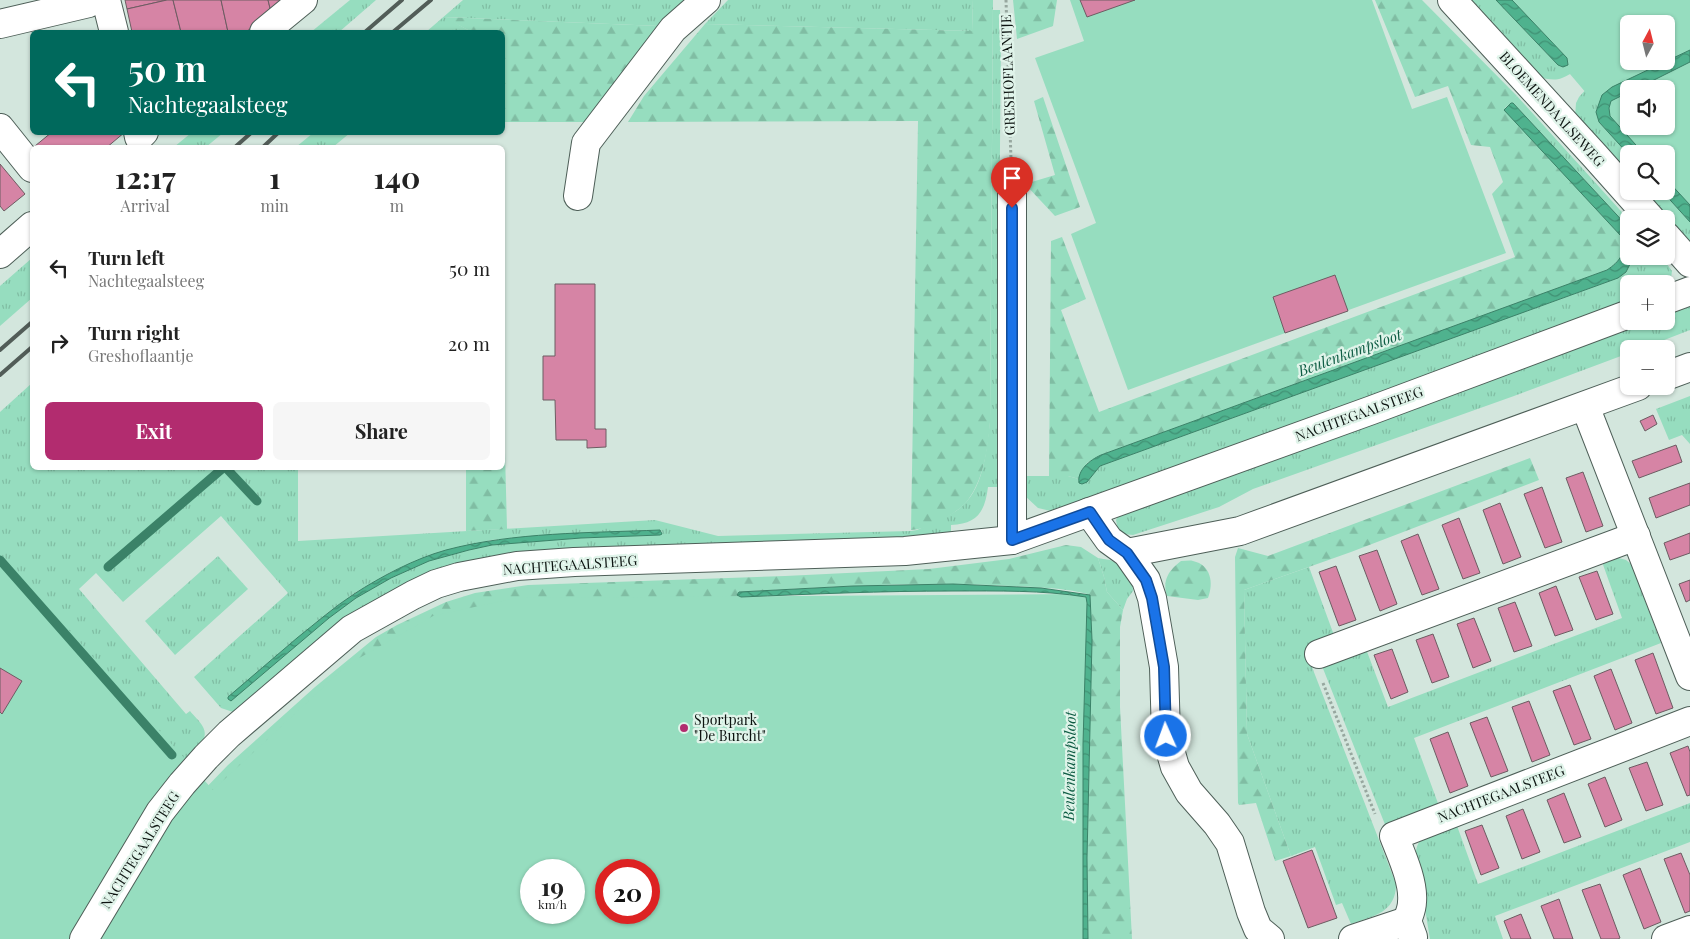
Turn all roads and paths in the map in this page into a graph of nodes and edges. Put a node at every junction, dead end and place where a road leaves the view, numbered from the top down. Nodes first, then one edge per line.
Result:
1 (303, 0) edge
2 (706, 0) edge
3 (1006, 0) edge
4 (1452, 0) edge
5 (97, 2) edge
6 (0, 24) edge
7 (113, 30) edge
8 (266, 30) edge
9 (0, 128) edge
10 (30, 166) edge
11 (1012, 188) joint
12 (578, 196) dead end
13 (1643, 210) edge
14 (30, 228) edge
15 (1675, 246) edge
16 (0, 254) edge
17 (1690, 263) edge
18 (1690, 291) edge
19 (1675, 297) edge
20 (1620, 317) edge
21 (1690, 366) edge
22 (1675, 372) edge
23 (1620, 393) edge
24 (1585, 406) junction
25 (1090, 512) junction
26 (1636, 536) junction
27 (1012, 540) junction
28 (1127, 553) junction
29 (1319, 654) joint
30 (1690, 676) edge
31 (1690, 721) edge
32 (1394, 836) junction
33 (1410, 930) edge
34 (1690, 930) edge
35 (84, 939) edge
36 (1270, 939) edge
37 (1353, 939) edge
38 (1666, 939) edge

1 - 8 street
2 - 12 street
3 - 11 path, GRESHOFLAANTJE
4 - 13 street, BLOEMENDAALSEWEG
5 - 6 street
5 - 7 street
9 - 10 street
11 - 27 street
14 - 16 street
15 - 17 street
18 - 19 street
20 - 25 street, NACHTEGAALSTEEG
21 - 22 street
23 - 24 street
24 - 26 street
24 - 28 street
25 - 27 street, NACHTEGAALSTEEG
25 - 28 street
26 - 29 street
26 - 30 street
27 - 35 street, NACHTEGAALSTEEG
28 - 36 street
29 - 32 path
31 - 32 street, NACHTEGAALSTEEG
32 - 33 street
33 - 37 street
34 - 38 street

